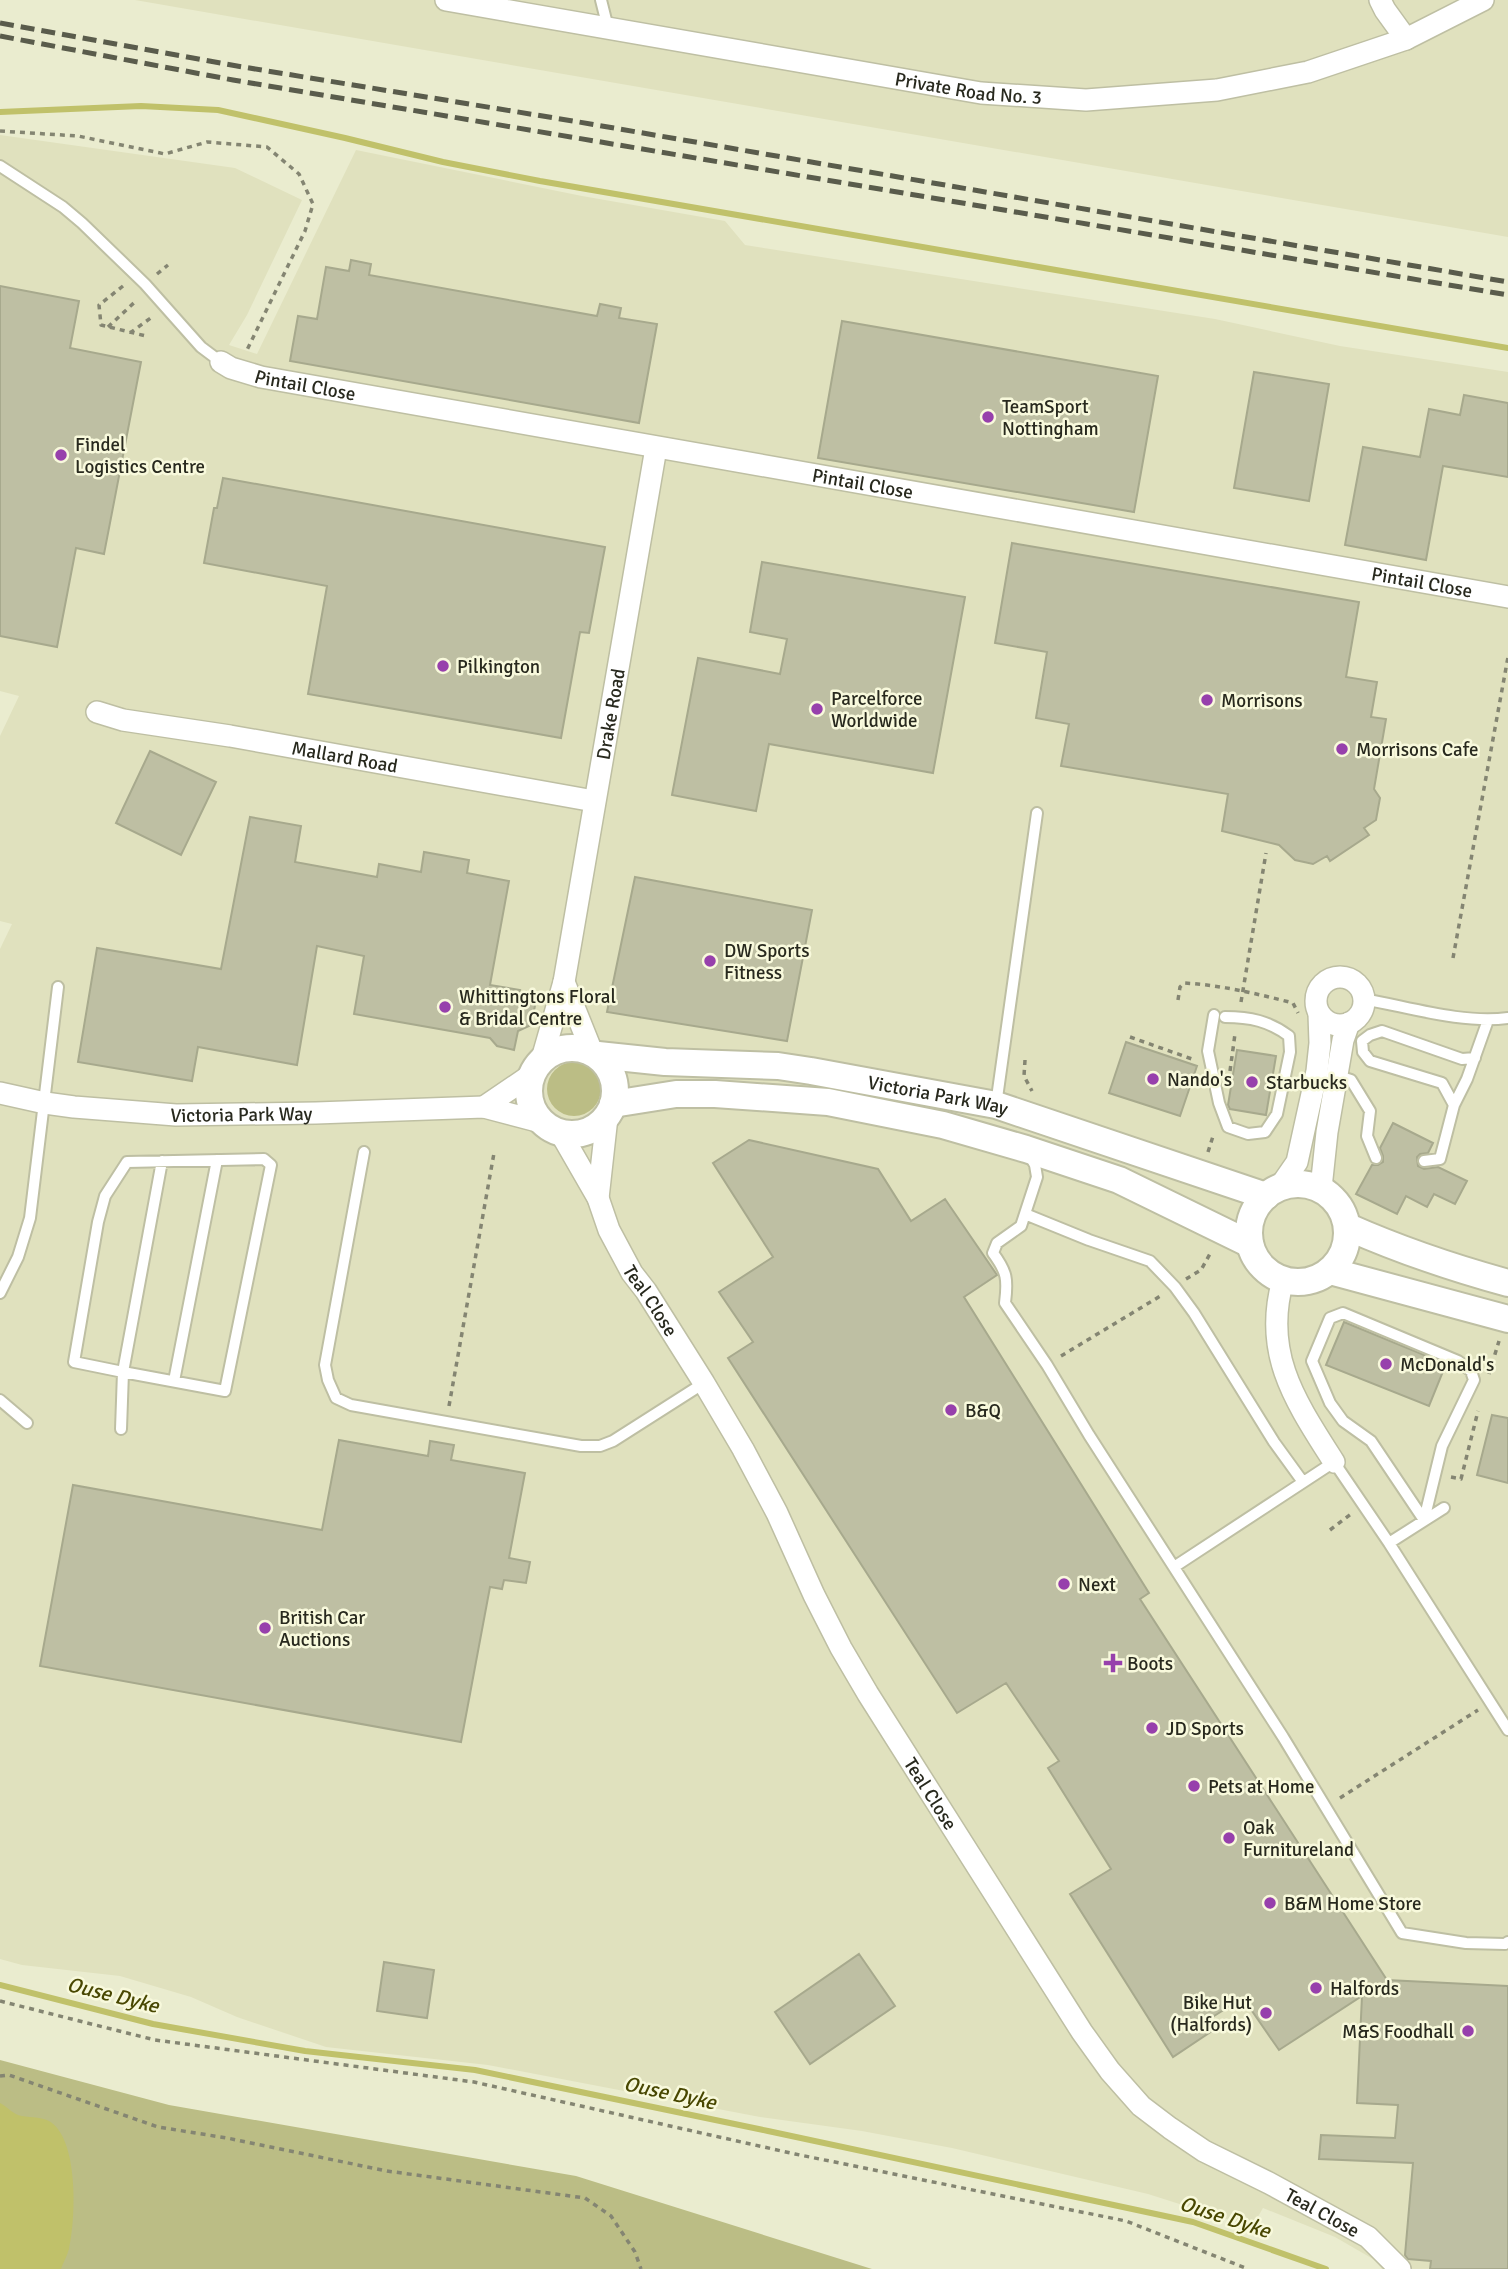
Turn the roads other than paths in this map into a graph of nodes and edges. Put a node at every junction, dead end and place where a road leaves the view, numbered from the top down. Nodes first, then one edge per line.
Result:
1 (601, 0) edge
2 (1380, 0) edge
3 (1483, 0) edge
4 (458, 1) edge
5 (608, 28) junction
6 (1406, 39) junction
7 (0, 166) edge
8 (226, 365) joint
9 (656, 448) junction
10 (1508, 597) edge
11 (97, 712) dead end
12 (594, 801) junction
13 (1037, 813) dead end
14 (564, 982) junction
15 (58, 987) dead end
16 (1363, 999) junction
17 (1319, 1014) junction
18 (1508, 1018) edge
19 (1489, 1020) junction
20 (1349, 1023) junction
21 (595, 1054) junction
22 (1475, 1058) junction
23 (537, 1067) junction
24 (1338, 1076) junction
25 (0, 1093) edge
26 (45, 1103) junction
27 (1219, 1104) joint
28 (996, 1105) junction
29 (1454, 1105) junction
30 (484, 1107) junction
31 (610, 1110) junction
32 (550, 1127) junction
33 (1026, 1149) junction
34 (364, 1152) dead end
35 (1376, 1158) dead end
36 (217, 1160) junction
37 (162, 1161) junction
38 (1424, 1161) dead end
39 (1321, 1188) junction
40 (1272, 1192) junction
41 (598, 1198) junction
42 (1025, 1214) junction
43 (1348, 1227) junction
44 (1250, 1244) junction
45 (1330, 1271) junction
46 (1283, 1280) junction
47 (1508, 1283) edge
48 (0, 1293) edge
49 (1508, 1320) edge
50 (123, 1372) junction
51 (174, 1381) junction
52 (704, 1383) junction
53 (0, 1400) edge
54 (27, 1423) dead end
55 (121, 1429) dead end
56 (1334, 1462) junction
57 (1303, 1482) junction
58 (1444, 1508) dead end
59 (1424, 1520) junction
60 (1389, 1543) junction
61 (1174, 1567) junction
62 (1508, 1730) edge
63 (1508, 1942) edge
64 (1400, 2269) edge

1 - 5 lane
2 - 6 street
3 - 6 street, Private Road No. 3
4 - 5 street, Private Road No. 3
5 - 6 street, Private Road No. 3
7 - 8 lane
8 - 9 street, Pintail Close
9 - 10 street, Pintail Close
9 - 12 street, Drake Road
11 - 12 street, Mallard Road
12 - 14 street, Drake Road
13 - 28 lane
14 - 21 street
14 - 23 street, Drake Road
15 - 26 lane
16 - 17 street
16 - 19 lane
16 - 20 street
17 - 20 street
17 - 40 street
18 - 19 lane
19 - 22 lane
20 - 24 street
21 - 23 street
21 - 28 street, Victoria Park Way
21 - 31 street
22 - 29 lane
22 - 29 lane
23 - 30 street
23 - 32 street
24 - 35 lane
24 - 39 street
25 - 26 street, Victoria Park Way
26 - 30 street, Victoria Park Way
26 - 48 lane
27 - 27 lane
28 - 40 street, Victoria Park Way
29 - 38 lane
30 - 32 street, Victoria Park Way
31 - 32 street
31 - 33 street, Victoria Park Way
31 - 41 street, Teal Close
32 - 41 street, Teal Close
33 - 42 lane
33 - 44 street, Victoria Park Way
34 - 52 lane
36 - 37 lane
36 - 51 lane
36 - 51 lane
37 - 50 lane
37 - 50 lane
39 - 40 street, Victoria Park Way
39 - 43 street
40 - 44 street
41 - 52 street, Teal Close
42 - 57 lane
42 - 61 lane
43 - 45 street
43 - 47 street
44 - 46 street, Victoria Park Way
45 - 46 street
45 - 49 street
46 - 56 street
50 - 51 lane
50 - 55 lane
52 - 64 street, Teal Close
53 - 54 lane
56 - 57 lane
56 - 60 lane
57 - 61 lane
58 - 59 lane
59 - 59 lane
59 - 60 lane
60 - 62 lane
61 - 63 lane

